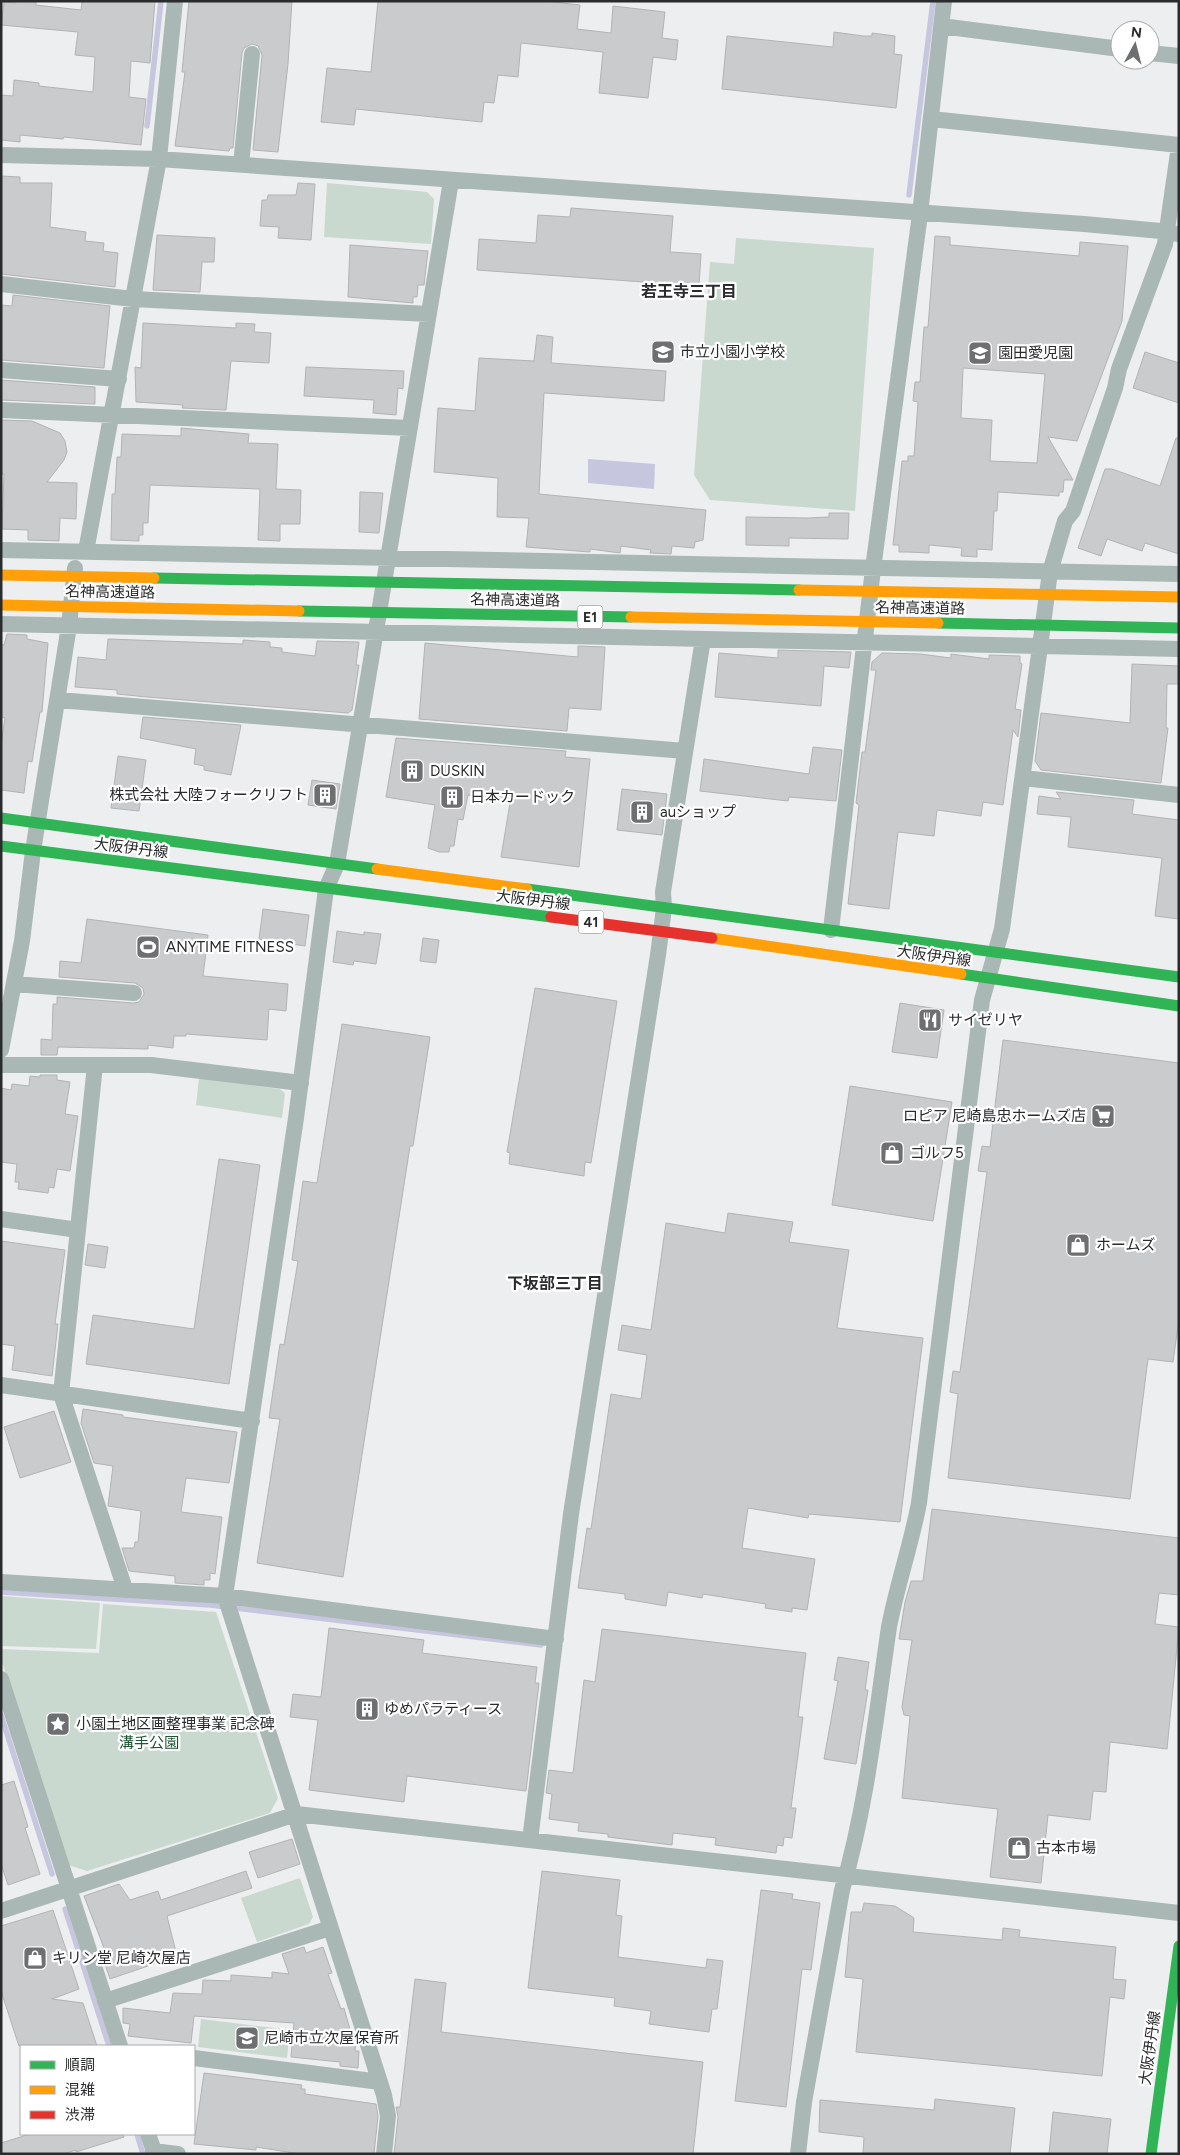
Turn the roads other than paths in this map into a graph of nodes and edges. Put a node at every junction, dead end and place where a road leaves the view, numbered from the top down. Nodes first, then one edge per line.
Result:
1 (175, 1) edge
2 (944, 1) edge
3 (941, 26) junction
4 (1110, 48) edge
5 (252, 54) dead end
6 (1160, 54) edge
7 (1179, 56) edge
8 (932, 119) junction
9 (1179, 145) edge
10 (1, 155) edge
11 (159, 159) junction
12 (241, 165) junction
13 (451, 181) junction
14 (920, 214) junction
15 (1173, 233) edge
16 (1, 284) edge
17 (133, 300) junction
18 (429, 314) junction
19 (1, 370) edge
20 (119, 378) junction
21 (1, 410) edge
22 (112, 415) junction
23 (410, 428) junction
24 (1, 550) edge
25 (82, 551) junction
26 (389, 558) junction
27 (699, 566) junction
28 (873, 569) junction
29 (1050, 572) junction
30 (1, 574) edge
31 (1179, 574) edge
32 (1179, 597) edge
33 (1, 605) edge
34 (1, 624) edge
35 (69, 626) junction
36 (1179, 628) edge
37 (376, 634) junction
38 (701, 639) junction
39 (865, 642) junction
40 (1041, 646) junction
41 (1179, 649) edge
42 (58, 700) junction
43 (361, 725) junction
44 (685, 751) junction
45 (1023, 778) junction
46 (1179, 795) edge
47 (1, 818) edge
48 (38, 824) junction
49 (1, 846) edge
50 (33, 851) junction
51 (337, 864) junction
52 (326, 888) junction
53 (664, 908) junction
54 (831, 930) junction
55 (661, 931) junction
56 (996, 954) junction
57 (1179, 977) edge
58 (988, 979) junction
59 (14, 984) junction
60 (134, 993) dead end
61 (1179, 1006) edge
62 (1, 1050) edge
63 (1, 1065) edge
64 (95, 1065) junction
65 (301, 1082) junction
66 (1, 1219) edge
67 (78, 1230) junction
68 (1, 1385) edge
69 (61, 1394) junction
70 (252, 1421) junction
71 (1, 1582) edge
72 (124, 1590) junction
73 (225, 1596) junction
74 (556, 1639) junction
75 (1, 1679) edge
76 (295, 1814) junction
77 (530, 1840) junction
78 (846, 1876) junction
79 (69, 1888) junction
80 (1, 1911) edge
81 (1179, 1913) edge
82 (330, 1928) junction
83 (1179, 1946) edge
84 (105, 2001) junction
85 (120, 2045) edge
86 (195, 2058) edge
87 (380, 2082) junction
88 (148, 2135) edge
89 (154, 2152) edge
90 (178, 2154) edge
91 (384, 2154) edge
92 (798, 2154) edge
93 (1151, 2154) edge

1 - 11 street
2 - 3 street
3 - 4 street
3 - 8 street
5 - 12 street
6 - 7 street
8 - 9 street
8 - 14 street
9 - 15 street
10 - 11 street
11 - 12 street
11 - 17 street
12 - 13 street
13 - 14 street
13 - 18 street
14 - 15 street
14 - 28 street
15 - 29 street
16 - 17 street
17 - 18 street
17 - 20 street
18 - 23 street
19 - 20 street
20 - 22 street
21 - 22 street
22 - 23 street
22 - 25 street
23 - 26 street
24 - 25 street
25 - 26 street
25 - 35 street
26 - 27 street
26 - 37 street
27 - 28 street
27 - 38 street
28 - 29 street
28 - 39 street
29 - 31 street
29 - 40 street
30 - 32 main road, 名神高速道路 / E1
33 - 36 main road, 名神高速道路 / E1
34 - 35 street
35 - 37 street
35 - 42 street
37 - 38 street
37 - 43 street
38 - 39 street
38 - 44 street
39 - 40 street
39 - 54 street
40 - 41 street
40 - 45 street
42 - 43 street
42 - 48 street
43 - 44 street
43 - 51 street
44 - 53 street
45 - 46 street
45 - 56 street
47 - 48 main road, 大阪伊丹線 / 41
48 - 50 street
48 - 51 main road, 大阪伊丹線 / 41
49 - 50 main road, 大阪伊丹線 / 41
50 - 52 main road, 大阪伊丹線 / 41
50 - 59 street
51 - 52 street
51 - 53 main road, 大阪伊丹線 / 41
52 - 55 main road, 大阪伊丹線 / 41
52 - 65 street
53 - 54 main road, 大阪伊丹線 / 41
53 - 55 street
54 - 56 main road, 大阪伊丹線 / 41
55 - 58 main road, 大阪伊丹線 / 41
55 - 74 street
56 - 57 main road, 大阪伊丹線 / 41
56 - 58 street
58 - 61 main road, 大阪伊丹線 / 41
58 - 78 street
59 - 60 street
59 - 62 street
63 - 64 street
64 - 65 street
64 - 67 street
65 - 70 street
66 - 67 street
67 - 69 street
68 - 69 street
69 - 70 street
69 - 72 street
70 - 73 street
71 - 72 street
72 - 73 street
73 - 74 street
73 - 76 street
74 - 77 street
75 - 79 street
76 - 77 street
76 - 79 street
76 - 82 street
77 - 78 street
78 - 81 street
78 - 92 street
79 - 80 street
79 - 84 street
82 - 84 street
82 - 87 street
83 - 93 main road, 大阪伊丹線
84 - 85 street
86 - 87 street
87 - 91 street
88 - 89 street
89 - 90 street

